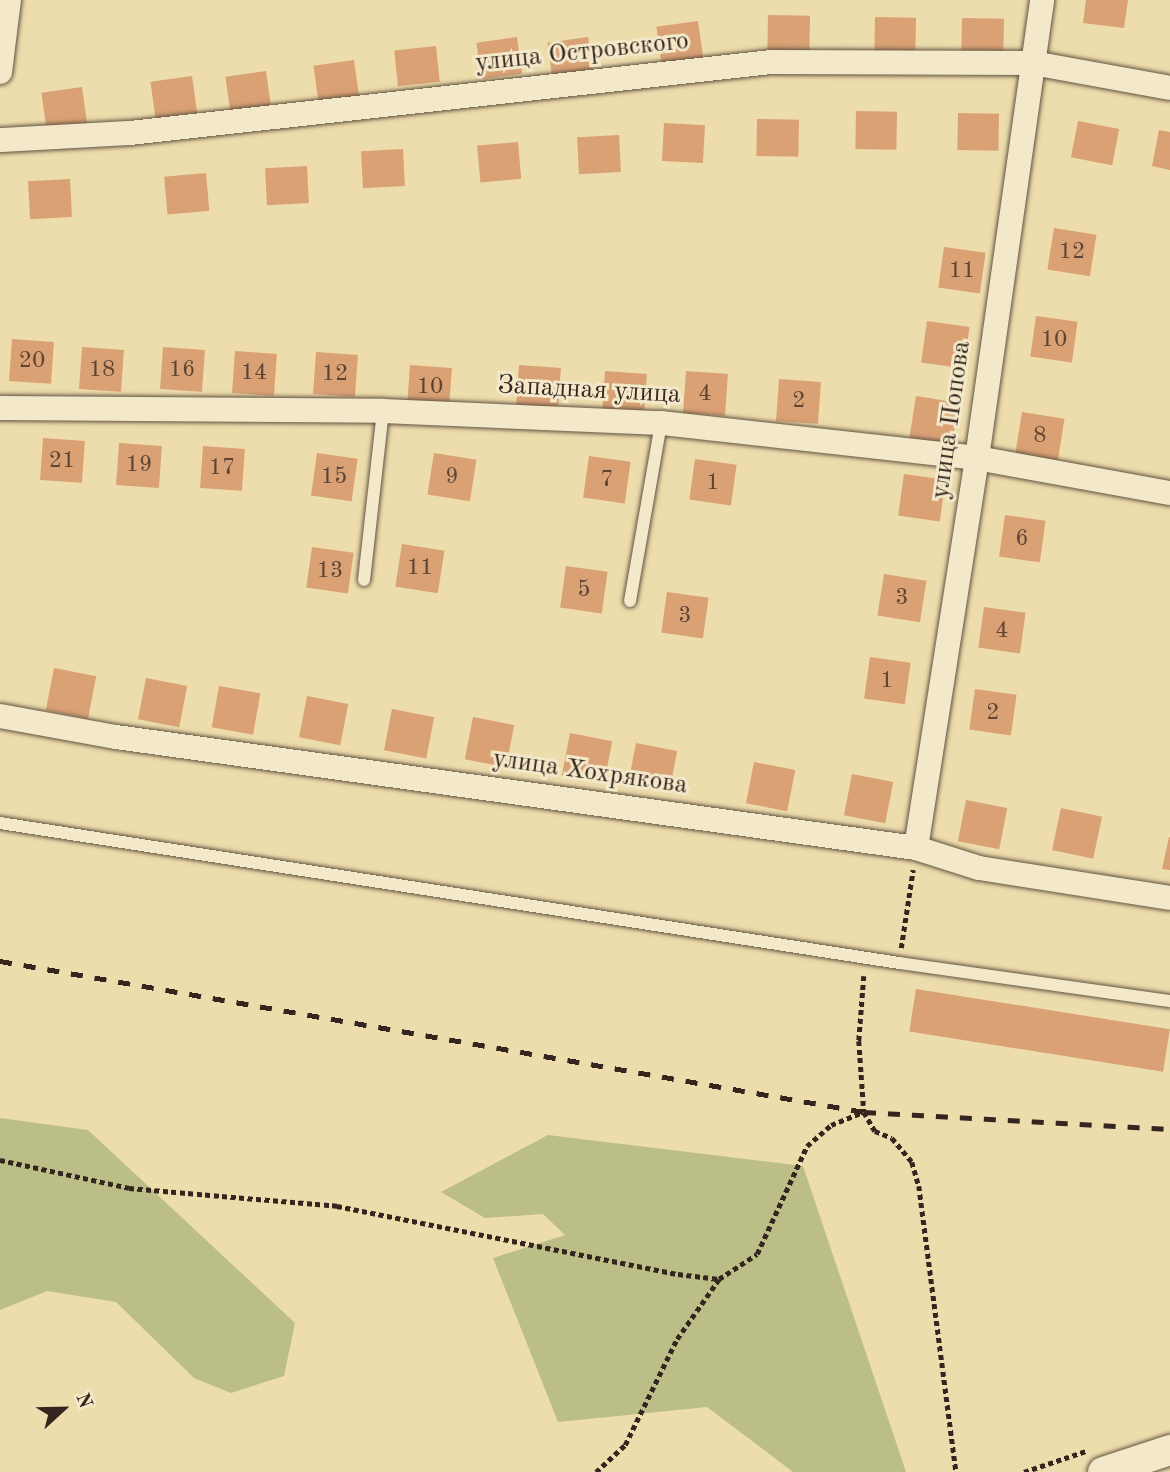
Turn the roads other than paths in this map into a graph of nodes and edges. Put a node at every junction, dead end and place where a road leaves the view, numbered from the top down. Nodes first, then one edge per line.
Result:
1 (9, 0) edge
2 (1042, 0) edge
3 (1033, 63) junction
4 (0, 72) edge
5 (1170, 88) edge
6 (0, 140) edge
7 (0, 408) edge
8 (383, 411) junction
9 (661, 423) junction
10 (977, 458) junction
11 (1170, 493) edge
12 (365, 580) dead end
13 (630, 601) dead end
14 (0, 716) edge
15 (0, 823) edge
16 (916, 848) junction
17 (1170, 898) edge
18 (1170, 1001) edge
19 (1170, 1450) edge
20 (1103, 1472) edge

1 - 4 street
2 - 3 street, улица Попова
3 - 5 street, улица Островского
3 - 6 street, улица Островского
3 - 10 street, улица Попова
7 - 8 street, Западная улица
8 - 9 street, Западная улица
8 - 12 lane
9 - 10 street, Западная улица
9 - 13 lane
10 - 11 street, Западная улица
10 - 16 street, улица Попова
14 - 16 street, улица Хохрякова
15 - 18 lane
16 - 17 street, улица Хохрякова
19 - 20 street

